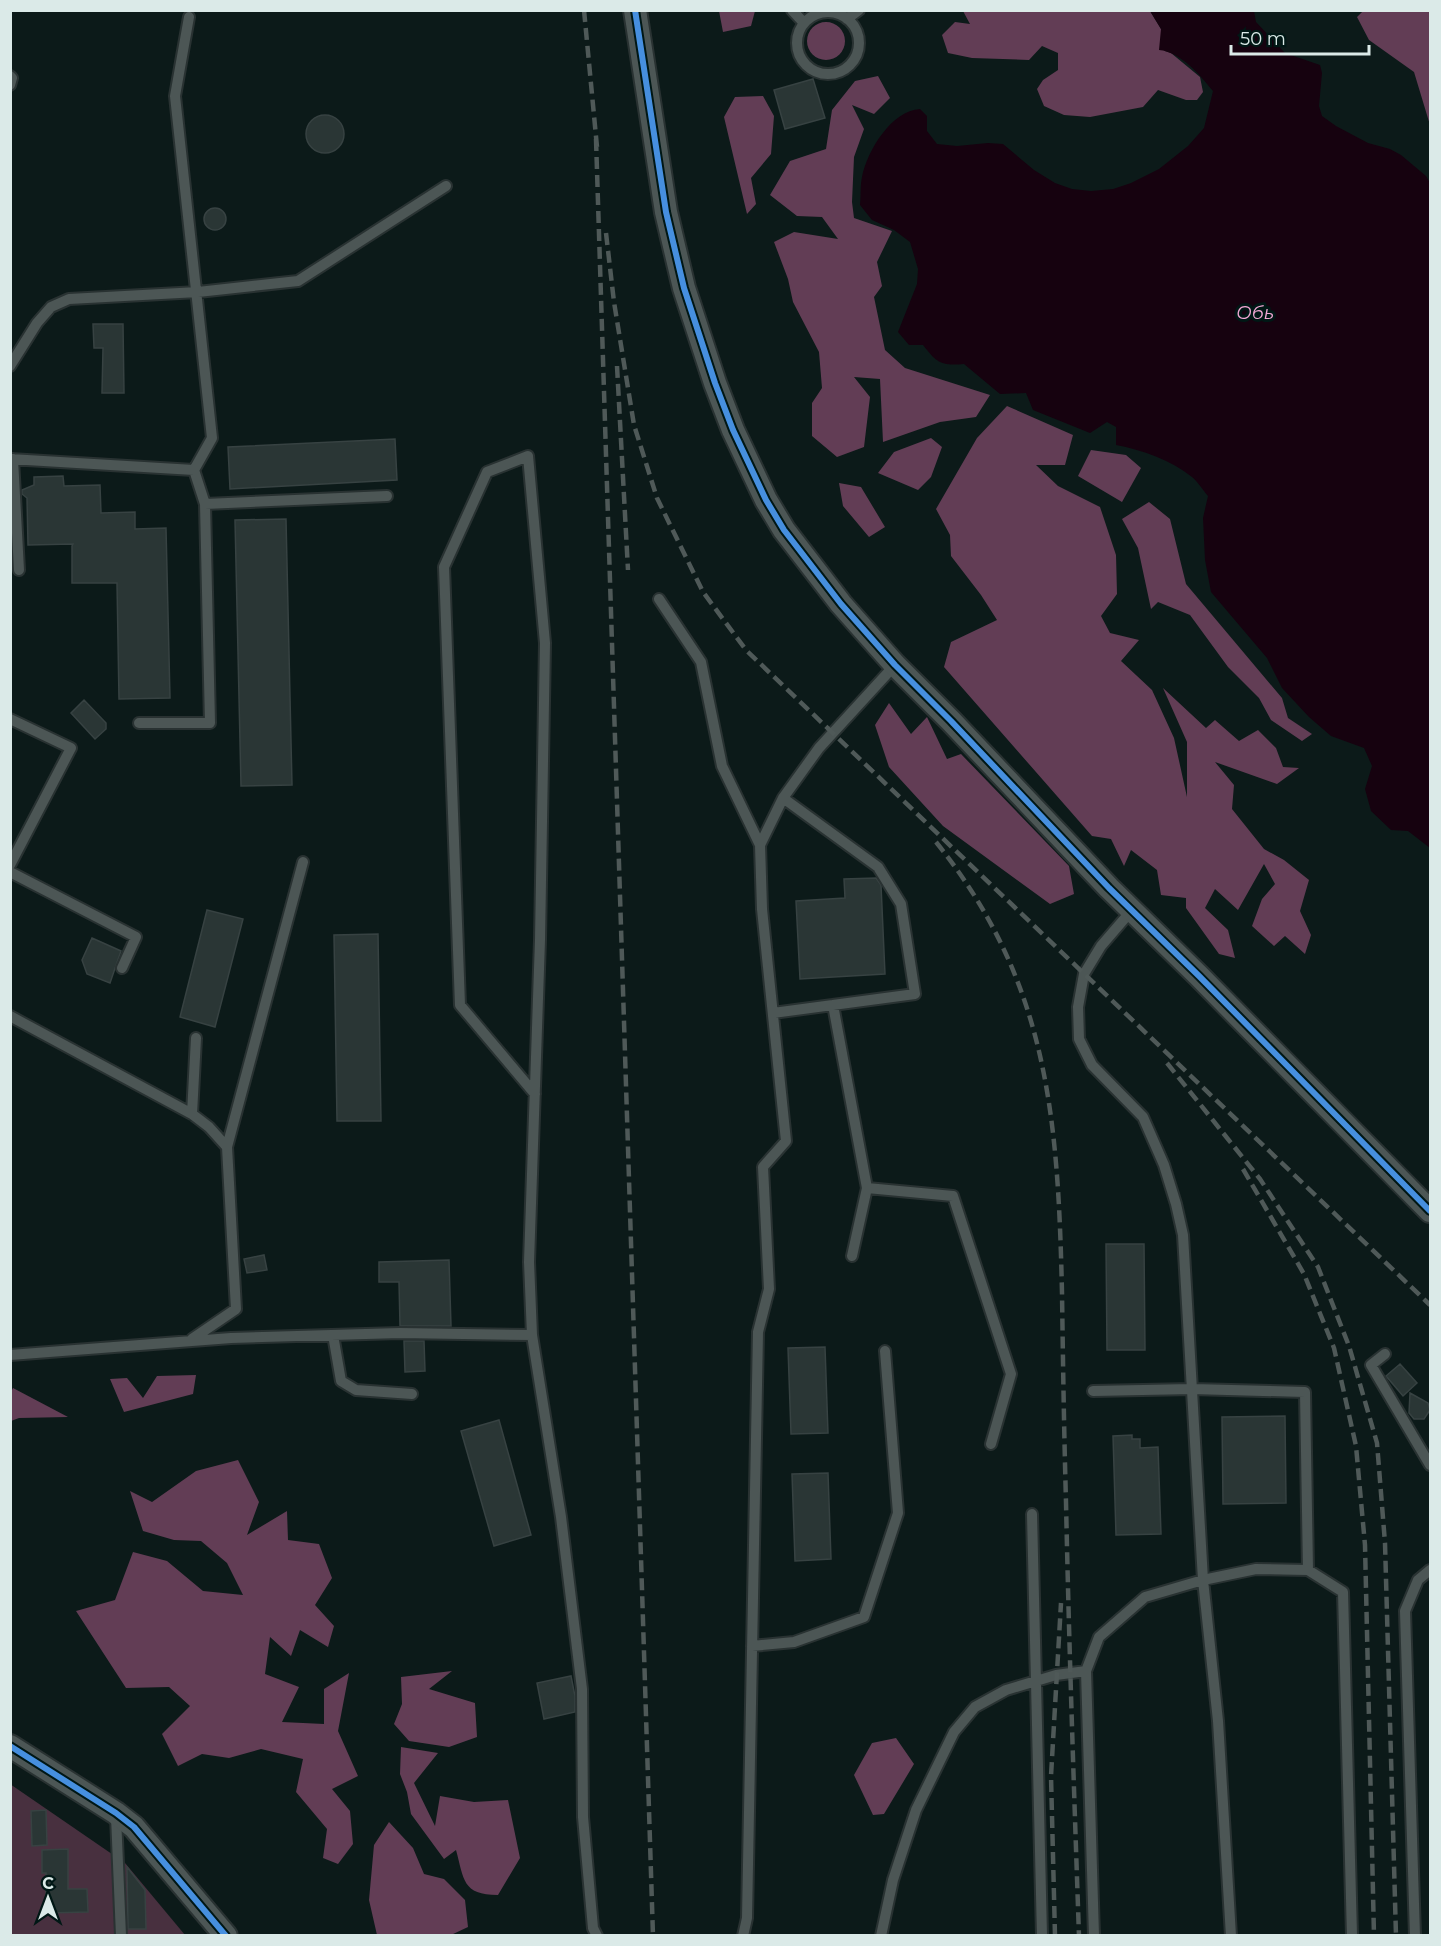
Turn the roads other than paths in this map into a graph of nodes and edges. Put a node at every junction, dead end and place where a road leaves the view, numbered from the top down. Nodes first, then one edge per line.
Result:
1 (635, 10) edge
2 (792, 10) edge
3 (859, 10) edge
4 (189, 17) dead end
5 (847, 19) junction
6 (804, 23) junction
7 (10, 76) edge
8 (10, 85) edge
9 (446, 186) dead end
10 (198, 292) junction
11 (10, 366) edge
12 (12, 459) edge
13 (194, 470) junction
14 (387, 496) dead end
15 (205, 504) junction
16 (19, 570) dead end
17 (659, 599) dead end
18 (895, 665) junction
19 (10, 719) edge
20 (139, 723) dead end
21 (783, 798) junction
22 (760, 845) junction
23 (303, 862) dead end
24 (10, 865) edge
25 (10, 872) edge
26 (1132, 910) junction
27 (122, 968) dead end
28 (833, 1005) junction
29 (773, 1013) junction
30 (10, 1016) edge
31 (196, 1038) dead end
32 (535, 1094) junction
33 (192, 1114) junction
34 (226, 1147) junction
35 (867, 1188) junction
36 (1431, 1211) edge
37 (852, 1256) dead end
38 (333, 1335) junction
39 (532, 1335) junction
40 (189, 1341) junction
41 (885, 1351) dead end
42 (1385, 1354) dead end
43 (10, 1355) edge
44 (1192, 1389) junction
45 (1093, 1391) dead end
46 (412, 1394) dead end
47 (991, 1444) dead end
48 (1431, 1466) edge
49 (1032, 1514) dead end
50 (1308, 1570) junction
51 (1431, 1570) edge
52 (1203, 1580) junction
53 (752, 1646) junction
54 (1086, 1671) junction
55 (1036, 1681) junction
56 (10, 1746) edge
57 (116, 1813) junction
58 (121, 1935) edge
59 (226, 1935) edge
60 (597, 1935) edge
61 (743, 1935) edge
62 (881, 1935) edge
63 (1041, 1935) edge
64 (1094, 1935) edge
65 (1231, 1935) edge
66 (1352, 1935) edge
67 (1414, 1935) edge

1 - 18 street
2 - 6 lane
3 - 5 lane
4 - 10 lane
5 - 6 lane
5 - 6 lane
7 - 8 lane
9 - 10 lane
10 - 11 lane
10 - 13 lane
12 - 13 lane
12 - 16 lane
13 - 15 lane
14 - 15 lane
15 - 20 lane
17 - 22 lane
18 - 21 lane
18 - 26 street
19 - 24 lane
21 - 22 lane
21 - 28 lane
22 - 29 lane
23 - 34 lane
25 - 27 lane
26 - 36 street
26 - 44 lane
28 - 29 lane
28 - 35 lane
29 - 53 lane
30 - 33 lane
31 - 33 lane
32 - 32 lane
32 - 39 lane
33 - 34 lane
34 - 40 lane
35 - 37 lane
35 - 47 lane
38 - 39 lane
38 - 40 lane
38 - 46 lane
39 - 60 lane
40 - 43 lane
41 - 53 lane
42 - 48 lane
44 - 45 lane
44 - 50 lane
44 - 52 lane
49 - 55 lane
50 - 52 lane
50 - 66 lane
51 - 67 lane
52 - 54 lane
52 - 65 lane
53 - 61 lane
54 - 55 lane
54 - 64 lane
55 - 62 lane
55 - 63 lane
56 - 57 street
57 - 58 lane
57 - 59 street

